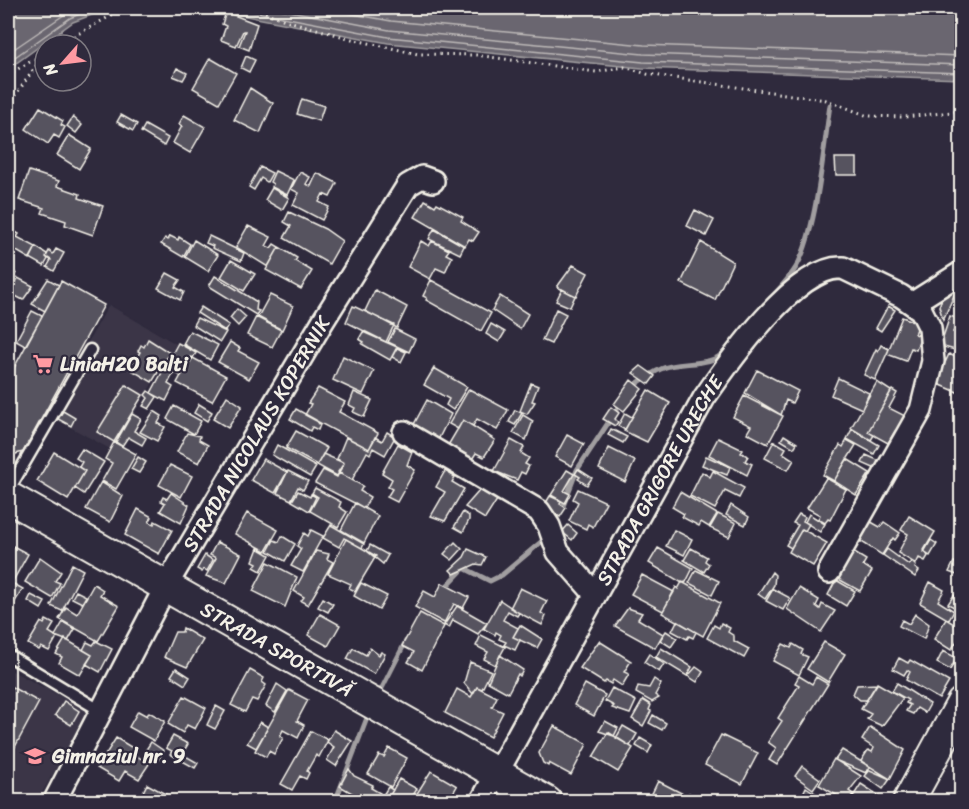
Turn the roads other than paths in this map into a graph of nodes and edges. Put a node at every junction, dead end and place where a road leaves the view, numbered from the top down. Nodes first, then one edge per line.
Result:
1 (433, 181) dead end
2 (962, 272) edge
3 (913, 303) junction
4 (90, 350) dead end
5 (404, 432) dead end
6 (8, 491) edge
7 (8, 496) edge
8 (829, 572) dead end
9 (166, 586) junction
10 (594, 593) junction
11 (8, 655) edge
12 (962, 703) edge
13 (101, 711) junction
14 (497, 774) junction
15 (54, 801) edge
16 (481, 801) edge
17 (547, 801) edge
18 (908, 801) edge

1 - 9 street, STRADA NICOLAUS KOPERNIK
2 - 3 street
3 - 8 street, STRADA GRIGORE URECHE
3 - 10 street, STRADA GRIGORE URECHE
4 - 6 lane
5 - 10 street
7 - 9 street, STRADA SPORTIVĂ
9 - 13 street, STRADA NICOLAUS KOPERNIK
9 - 14 street, STRADA SPORTIVĂ
10 - 14 street, STRADA GRIGORE URECHE
11 - 13 lane
12 - 18 street
13 - 15 street, STRADA NICOLAUS KOPERNIK
14 - 16 street, STRADA GRIGORE URECHE
14 - 17 street, STRADA SPORTIVĂ

